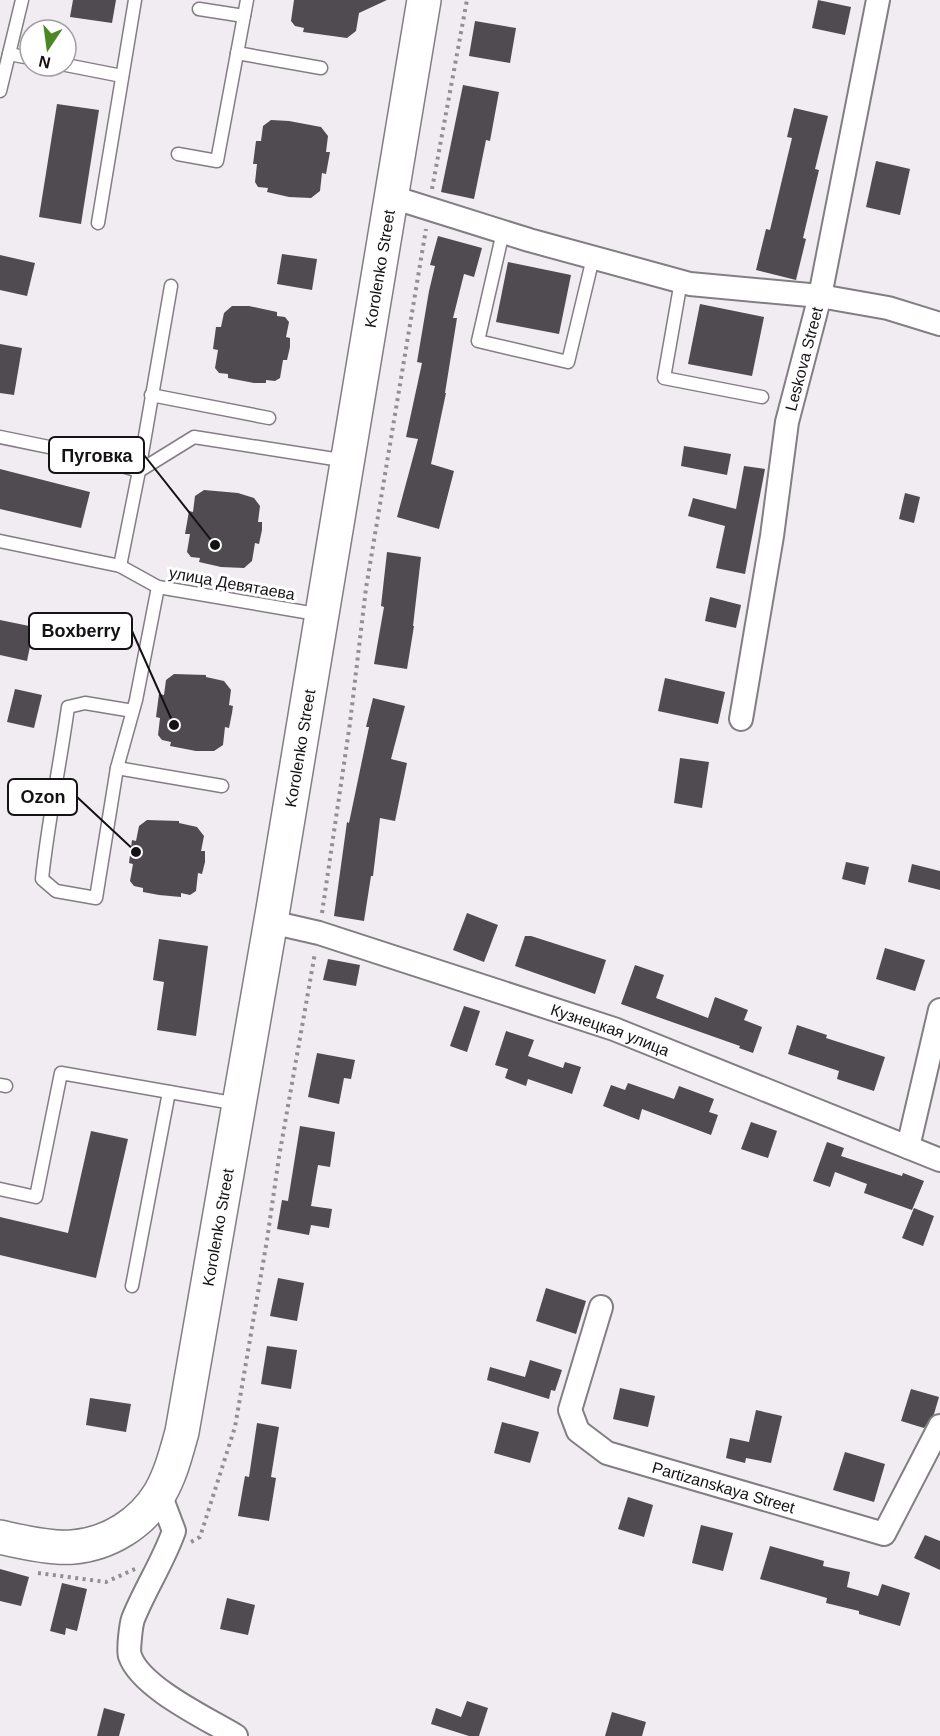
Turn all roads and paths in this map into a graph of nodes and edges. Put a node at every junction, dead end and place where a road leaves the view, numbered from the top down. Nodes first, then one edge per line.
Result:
1 (22, 0) edge
2 (135, 0) edge
3 (247, 0) edge
4 (424, 0) edge
5 (467, 0) edge
6 (878, 0) edge
7 (199, 9) dead end
8 (244, 16) junction
9 (237, 53) junction
10 (9, 54) junction
11 (18, 56) edge
12 (78, 67) edge
13 (321, 68) dead end
14 (122, 76) junction
15 (0, 91) edge
16 (177, 154) dead end
17 (392, 197) junction
18 (429, 210) junction
19 (98, 223) dead end
20 (503, 232) junction
21 (593, 258) junction
22 (681, 281) junction
23 (171, 286) dead end
24 (820, 296) junction
25 (940, 324) edge
26 (151, 395) junction
27 (762, 397) dead end
28 (269, 418) dead end
29 (0, 437) edge
30 (348, 461) junction
31 (139, 471) junction
32 (0, 541) edge
33 (120, 566) junction
34 (158, 587) junction
35 (322, 615) junction
36 (133, 711) junction
37 (741, 719) dead end
38 (117, 768) junction
39 (222, 786) dead end
40 (271, 922) junction
41 (319, 933) junction
42 (940, 1010) edge
43 (169, 1092) junction
44 (239, 1105) junction
45 (908, 1147) junction
46 (940, 1160) edge
47 (0, 1189) edge
48 (132, 1286) dead end
49 (601, 1307) dead end
50 (940, 1426) edge
51 (160, 1494) junction
52 (0, 1537) edge
53 (165, 1555) junction
54 (31, 1571) dead end
55 (236, 1736) edge

1 - 10 lane
2 - 14 lane
3 - 8 lane
4 - 17 street, Korolenko Street
5 - 18 path
6 - 24 street, Leskova Street
7 - 8 lane
8 - 9 lane
9 - 13 lane
9 - 16 lane
10 - 11 lane
10 - 15 lane
12 - 14 lane
14 - 19 lane
17 - 18 street
17 - 30 street, Korolenko Street
18 - 20 street
18 - 41 path
20 - 21 street
20 - 21 lane
21 - 22 street
22 - 24 street
22 - 27 lane
23 - 26 lane
24 - 25 street
24 - 37 street, Leskova Street
26 - 28 lane
26 - 31 lane
29 - 31 lane
30 - 31 lane
30 - 35 street, Korolenko Street
31 - 33 lane
32 - 33 lane, улица Девятаева
33 - 34 lane, улица Девятаева
34 - 35 lane, улица Девятаева
34 - 36 lane
35 - 40 street, Korolenko Street
36 - 38 lane
36 - 38 lane
38 - 39 lane
40 - 41 street, Кузнецкая улица
40 - 44 street, Korolenko Street
41 - 45 street, Кузнецкая улица
41 - 53 path
42 - 45 street
43 - 44 lane
43 - 47 lane
43 - 48 lane
44 - 51 street, Korolenko Street
45 - 46 street, Кузнецкая улица
49 - 50 street, Partizanskaya Street
51 - 52 street, Korolenko Street
51 - 53 street
53 - 54 path
53 - 55 street

